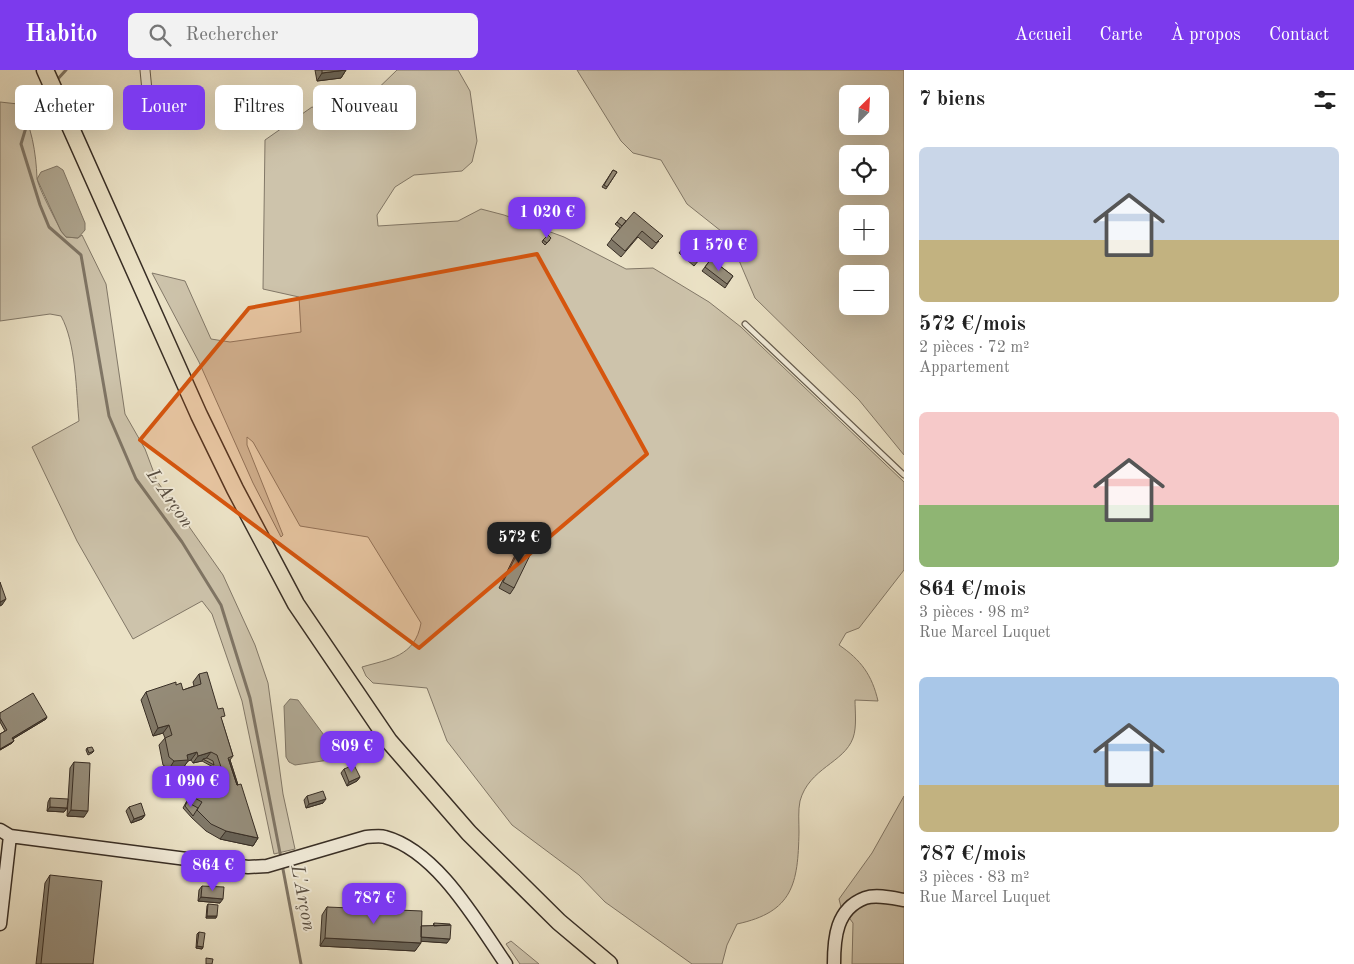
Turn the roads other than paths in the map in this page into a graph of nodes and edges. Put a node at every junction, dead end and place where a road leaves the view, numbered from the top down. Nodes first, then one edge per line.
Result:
1 (45, 70) edge
2 (145, 70) edge
3 (146, 85) edge
4 (745, 324) dead end
5 (904, 475) edge
6 (5, 833) edge
7 (904, 900) edge
8 (0, 924) edge
9 (506, 964) edge
10 (609, 964) edge
11 (834, 964) edge

1 - 10 highway
2 - 3 street
4 - 5 lane
6 - 8 street
6 - 9 street
7 - 11 street

